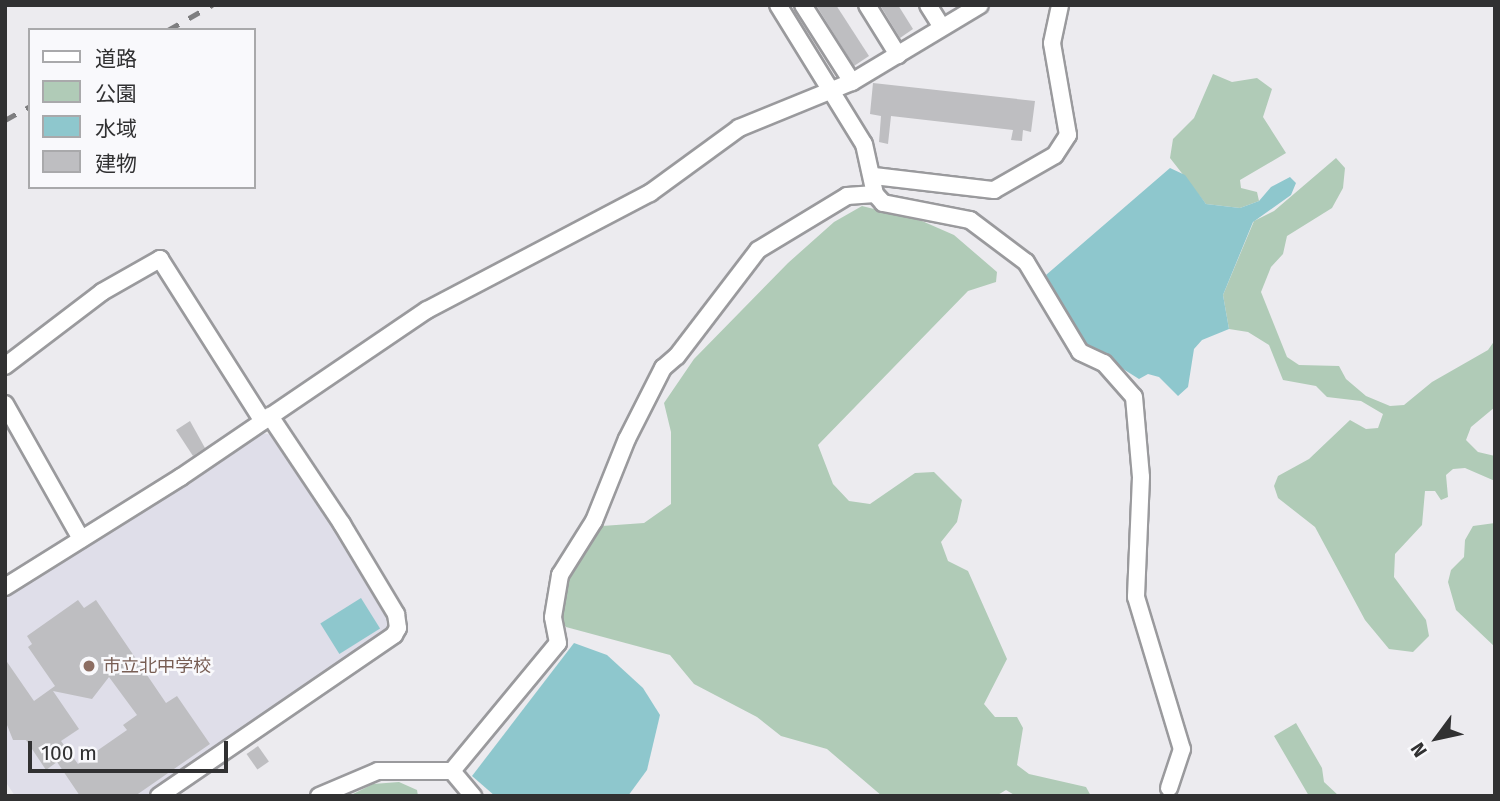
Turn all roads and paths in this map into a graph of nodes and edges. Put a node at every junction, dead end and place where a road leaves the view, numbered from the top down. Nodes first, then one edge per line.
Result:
1 (778, 5) edge
2 (803, 5) edge
3 (867, 5) edge
4 (928, 5) edge
5 (980, 5) edge
6 (1060, 5) edge
7 (942, 27) junction
8 (898, 55) junction
9 (852, 82) junction
10 (833, 90) junction
11 (874, 176) junction
12 (875, 194) junction
13 (5, 366) edge
14 (5, 404) edge
15 (267, 419) junction
16 (81, 539) junction
17 (5, 587) edge
18 (452, 771) junction
19 (1169, 788) dead end
20 (159, 796) edge
21 (319, 796) edge
22 (473, 796) edge

1 - 10 street
2 - 9 street
3 - 8 street
4 - 7 street
5 - 7 street
6 - 11 street
7 - 8 street
8 - 9 street
9 - 10 street
10 - 11 street
10 - 15 street
11 - 12 street
12 - 18 street
12 - 19 street
13 - 15 street
14 - 16 street
15 - 16 street
15 - 20 street
16 - 17 street
18 - 21 street
18 - 22 street

